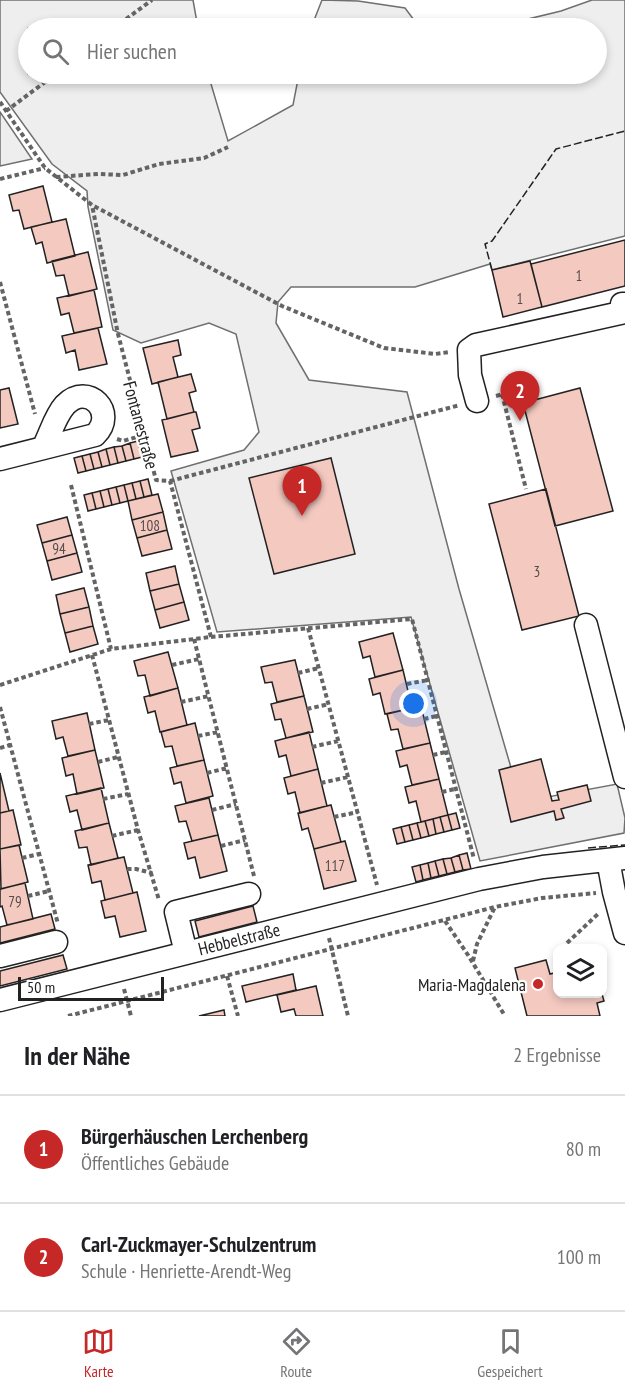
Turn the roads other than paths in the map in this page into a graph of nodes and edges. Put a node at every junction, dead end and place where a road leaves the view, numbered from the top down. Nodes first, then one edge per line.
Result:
1 (624, 304) edge
2 (477, 400) road end
3 (43, 448) dead end
4 (0, 459) edge
5 (586, 625) dead end
6 (625, 777) edge
7 (617, 859) edge
8 (252, 888) road end
9 (625, 933) edge
10 (58, 937) road end
11 (186, 953) junction
12 (0, 956) edge
13 (0, 1000) edge

1 - 2 street
3 - 4 street
5 - 6 street
7 - 9 street
7 - 11 street, Hebbelstraße
8 - 11 street
10 - 12 street
11 - 13 street, Hebbelstraße

